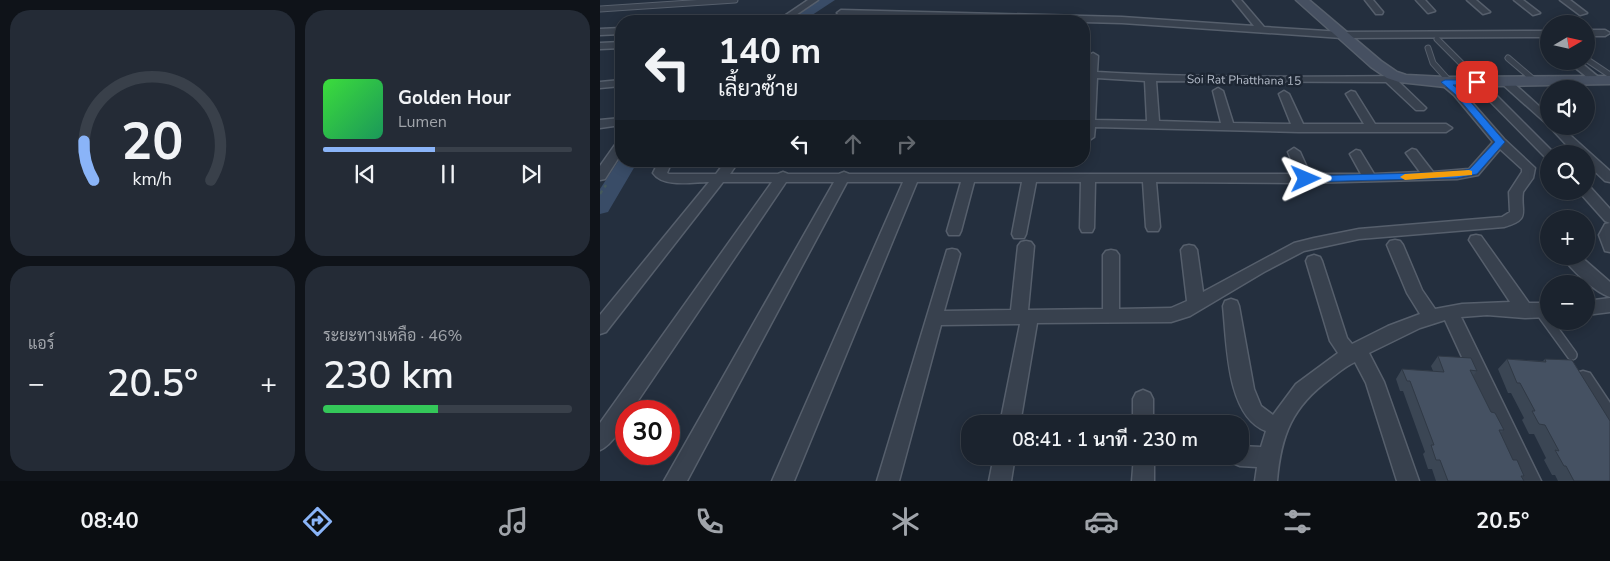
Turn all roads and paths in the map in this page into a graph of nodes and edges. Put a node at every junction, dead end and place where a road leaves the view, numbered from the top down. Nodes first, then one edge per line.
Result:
1 (629, 0) edge
2 (735, 0) edge
3 (814, 0) edge
4 (1237, 0) edge
5 (1302, 0) edge
6 (1369, 0) edge
7 (1420, 0) edge
8 (1472, 0) edge
9 (1518, 0) edge
10 (1564, 0) edge
11 (715, 1) edge
12 (670, 2) edge
13 (623, 8) junction
14 (600, 9) edge
15 (1431, 11) dead end
16 (1378, 12) dead end
17 (1486, 12) dead end
18 (841, 13) dead end
19 (1536, 13) dead end
20 (1583, 13) dead end
21 (789, 15) edge
22 (1006, 15) edge
23 (1090, 19) edge
24 (1263, 30) junction
25 (615, 31) edge
26 (600, 32) edge
27 (1605, 33) dead end
28 (1536, 34) junction
29 (1540, 34) edge
30 (1595, 34) edge
31 (1342, 35) junction
32 (1540, 37) edge
33 (1436, 39) dead end
34 (615, 45) edge
35 (600, 46) edge
36 (1428, 48) dead end
37 (1093, 56) dead end
38 (1508, 58) dead end
39 (1090, 65) edge
40 (1595, 68) edge
41 (1590, 70) edge
42 (1090, 74) edge
43 (1150, 78) junction
44 (1606, 78) edge
45 (1397, 80) junction
46 (1535, 81) junction
47 (1448, 82) junction
48 (1478, 82) junction
49 (1506, 82) junction
50 (615, 84) edge
51 (600, 86) edge
52 (1218, 91) dead end
53 (1284, 94) dead end
54 (1351, 94) dead end
55 (1420, 108) dead end
56 (1540, 114) edge
57 (1090, 118) edge
58 (615, 123) edge
59 (600, 124) edge
60 (1153, 124) junction
61 (1228, 128) junction
62 (1300, 128) junction
63 (1372, 128) junction
64 (1446, 128) dead end
65 (1563, 135) edge
66 (1500, 142) junction
67 (1540, 145) edge
68 (1574, 145) edge
69 (1294, 152) dead end
70 (1412, 153) dead end
71 (615, 154) edge
72 (1356, 154) dead end
73 (1595, 164) edge
74 (663, 167) edge
75 (729, 167) edge
76 (600, 176) edge
77 (722, 176) junction
78 (783, 176) junction
79 (844, 176) junction
80 (912, 176) junction
81 (1429, 176) junction
82 (969, 177) junction
83 (1030, 177) junction
84 (1088, 177) junction
85 (1149, 177) junction
86 (1370, 178) junction
87 (1610, 178) edge
88 (1306, 179) junction
89 (1594, 200) edge
90 (1610, 218) edge
91 (1153, 227) dead end
92 (1087, 228) dead end
93 (1610, 228) edge
94 (954, 231) dead end
95 (1476, 240) dead end
96 (1394, 245) dead end
97 (1610, 247) edge
98 (1189, 250) dead end
99 (952, 254) dead end
100 (1110, 255) dead end
101 (1314, 261) dead end
102 (1579, 265) edge
103 (1610, 291) edge
104 (1196, 304) junction
105 (1610, 305) edge
106 (1231, 306) dead end
107 (1595, 307) edge
108 (1538, 310) edge
109 (1450, 312) junction
110 (1110, 316) junction
111 (1431, 316) junction
112 (1024, 317) junction
113 (934, 318) junction
114 (600, 327) edge
115 (1355, 353) junction
116 (1572, 354) dead end
117 (1582, 378) edge
118 (1143, 399) dead end
119 (1011, 415) edge
120 (1143, 415) edge
121 (1610, 420) edge
122 (1277, 426) junction
123 (600, 440) edge
124 (1249, 456) edge
125 (1269, 456) junction
126 (1003, 465) edge
127 (1144, 465) edge
128 (675, 481) edge
129 (783, 481) edge
130 (888, 481) edge
131 (1000, 481) edge
132 (1143, 481) edge
133 (1266, 481) edge
134 (1408, 481) edge
135 (1530, 481) edge

1 - 13 lane
2 - 11 lane
3 - 21 street
4 - 24 street
5 - 31 street
6 - 16 street
7 - 15 street
8 - 17 street
9 - 19 street
10 - 20 street
11 - 12 lane
12 - 13 lane
13 - 14 lane
18 - 22 street
23 - 24 street
24 - 31 street
25 - 26 street
27 - 30 street
28 - 29 street
28 - 31 street
28 - 32 street
31 - 45 street
33 - 48 lane
34 - 35 street
36 - 47 lane
37 - 39 street
38 - 46 lane
40 - 44 lane
41 - 44 street
42 - 43 street, Soi Rat Phatthana 15
43 - 45 street, Soi Rat Phatthana 15
43 - 60 street
44 - 46 street
45 - 47 street
45 - 55 street
46 - 49 street
47 - 48 street
47 - 66 street
48 - 49 street
48 - 67 street
49 - 56 street
50 - 51 street
52 - 61 street
53 - 62 street
54 - 63 street
57 - 60 street
58 - 59 street
60 - 61 street
61 - 62 street
62 - 63 street
63 - 64 street
65 - 68 street
66 - 81 street
66 - 104 street
69 - 88 street
70 - 81 street
71 - 76 street
72 - 86 street
73 - 87 street
74 - 77 street
75 - 77 street
77 - 78 street
77 - 114 street
78 - 79 street
78 - 123 street
79 - 80 street
79 - 128 street
80 - 82 street
80 - 129 street
81 - 86 street
82 - 83 street
82 - 94 street
83 - 84 street
83 - 112 street
84 - 85 street
84 - 92 street
85 - 88 street
85 - 91 street
86 - 88 street
89 - 90 street
93 - 97 street
95 - 108 street
96 - 111 street
98 - 104 street
99 - 113 street
100 - 110 street
101 - 115 street
102 - 103 street
104 - 110 street
105 - 107 street
106 - 122 street
108 - 109 street
108 - 116 lane
109 - 111 street
109 - 135 street
110 - 112 street
111 - 115 street
112 - 113 street
112 - 119 street
113 - 130 street
115 - 122 street
115 - 134 street
117 - 121 street
118 - 120 street
122 - 125 street
124 - 125 street
125 - 133 street
126 - 131 street
127 - 132 street

